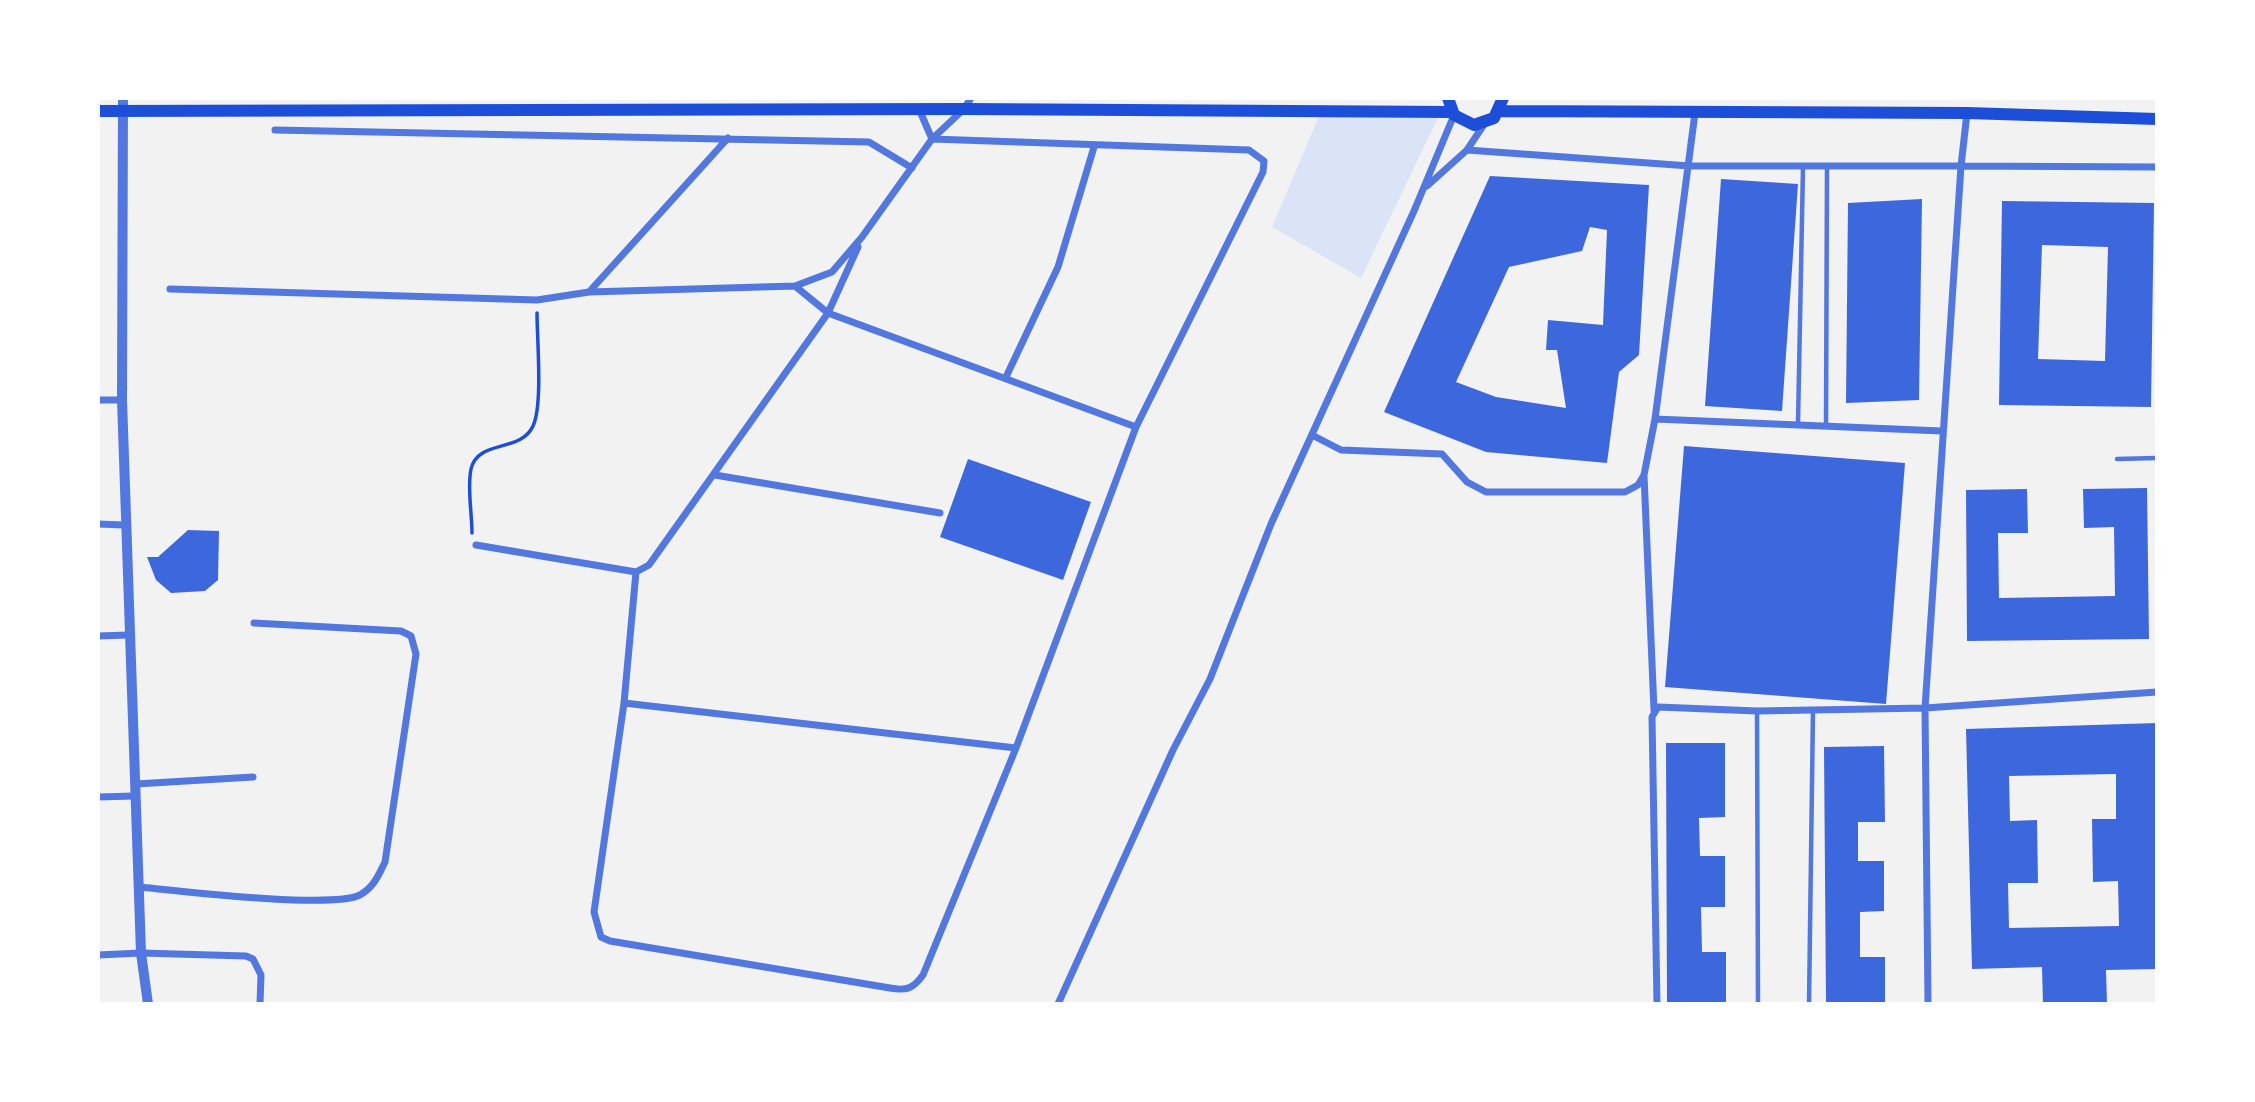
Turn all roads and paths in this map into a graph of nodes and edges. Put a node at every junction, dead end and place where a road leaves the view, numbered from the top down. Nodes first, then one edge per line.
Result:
1 (1448, 98) edge
2 (967, 104) edge
3 (1501, 104) edge
4 (123, 105) edge
5 (919, 109) junction
6 (98, 111) edge
7 (1695, 113) junction
8 (1967, 113) junction
9 (1453, 114) junction
10 (2157, 119) edge
11 (1485, 123) junction
12 (275, 130) dead end
13 (728, 138) junction
14 (932, 139) junction
15 (1094, 147) junction
16 (1467, 150) junction
17 (1690, 166) junction
18 (1803, 166) junction
19 (1827, 166) junction
20 (1961, 166) junction
21 (2157, 167) edge
22 (912, 168) junction
23 (1424, 188) junction
24 (862, 237) junction
25 (794, 286) junction
26 (170, 289) dead end
27 (589, 292) junction
28 (537, 300) junction
29 (828, 313) junction
30 (1006, 377) junction
31 (98, 400) edge
32 (122, 400) junction
33 (1655, 419) junction
34 (1798, 423) junction
35 (1826, 424) junction
36 (1136, 427) junction
37 (1942, 431) junction
38 (1312, 435) junction
39 (2157, 458) edge
40 (2117, 459) dead end
41 (715, 475) junction
42 (1644, 475) junction
43 (940, 513) dead end
44 (98, 524) edge
45 (124, 525) junction
46 (476, 545) joint
47 (636, 572) junction
48 (254, 622) dead end
49 (128, 635) junction
50 (98, 636) edge
51 (2157, 692) edge
52 (624, 703) junction
53 (1926, 708) junction
54 (1812, 709) junction
55 (1654, 711) junction
56 (1757, 711) junction
57 (1016, 748) junction
58 (253, 777) dead end
59 (135, 790) junction
60 (98, 797) edge
61 (140, 887) junction
62 (141, 953) junction
63 (98, 955) edge
64 (148, 1004) edge
65 (260, 1004) edge
66 (1058, 1004) edge
67 (1657, 1004) edge
68 (1758, 1004) edge
69 (1810, 1004) edge
70 (1928, 1004) edge

1 - 9 main road
2 - 5 main road
2 - 9 main road
2 - 14 street
3 - 7 main road
3 - 11 main road
4 - 5 main road
4 - 6 main road
4 - 32 street
5 - 14 street
7 - 8 main road
7 - 17 street
8 - 10 main road
8 - 20 street
9 - 11 main road
9 - 23 street
11 - 16 street
12 - 13 street
13 - 22 street
13 - 27 street
14 - 15 street
14 - 22 street
15 - 30 street
15 - 36 street
16 - 17 street
16 - 23 street
17 - 18 street
17 - 33 street
18 - 19 street
18 - 34 lane
19 - 20 street
19 - 35 lane
20 - 21 street
20 - 37 street
22 - 24 street
23 - 38 street
24 - 25 street
24 - 29 street
25 - 27 street
25 - 29 street
26 - 28 street
27 - 28 street
28 - 46 path
29 - 30 street
29 - 41 street
30 - 36 street
31 - 32 street
32 - 45 street
33 - 34 street
33 - 42 street
34 - 35 street
35 - 37 street
36 - 57 street
37 - 53 street
38 - 42 street
38 - 66 street
39 - 40 lane
41 - 43 street
41 - 47 street
42 - 55 street
44 - 45 street
45 - 49 street
46 - 47 street
47 - 52 street
48 - 61 street
49 - 50 street
49 - 59 street
51 - 53 street
52 - 57 street
52 - 57 street
53 - 54 street
53 - 70 street
54 - 56 street
54 - 69 lane
55 - 56 street
55 - 67 street
56 - 68 lane
58 - 59 street
59 - 60 street
59 - 61 street
61 - 62 street
62 - 63 street
62 - 64 street
62 - 65 street

